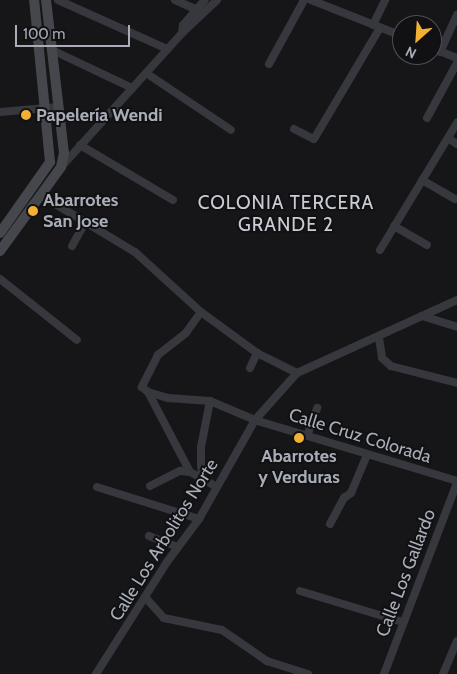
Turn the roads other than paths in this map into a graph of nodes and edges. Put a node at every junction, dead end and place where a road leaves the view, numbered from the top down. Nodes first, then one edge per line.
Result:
1 (34, 0) edge
2 (46, 0) edge
3 (58, 0) edge
4 (175, 0) edge
5 (205, 0) edge
6 (217, 0) edge
7 (304, 0) edge
8 (311, 0) edge
9 (385, 0) edge
10 (197, 10) junction
11 (457, 15) edge
12 (377, 26) junction
13 (50, 32) junction
14 (392, 32) edge
15 (182, 33) junction
16 (38, 34) junction
17 (442, 48) edge
18 (167, 49) junction
19 (52, 50) junction
20 (442, 53) edge
21 (457, 58) edge
22 (457, 63) edge
23 (269, 64) dead end
24 (146, 73) junction
25 (132, 88) junction
26 (58, 107) junction
27 (46, 108) junction
28 (0, 112) edge
29 (427, 118) dead end
30 (457, 123) edge
31 (294, 129) dead end
32 (232, 130) dead end
33 (448, 138) junction
34 (457, 144) edge
35 (80, 145) junction
36 (50, 162) junction
37 (61, 167) junction
38 (422, 180) junction
39 (42, 196) junction
40 (455, 199) dead end
41 (173, 200) dead end
42 (85, 224) junction
43 (394, 226) junction
44 (0, 233) edge
45 (427, 245) dead end
46 (72, 246) dead end
47 (380, 250) dead end
48 (0, 251) edge
49 (0, 279) edge
50 (457, 300) edge
51 (201, 312) junction
52 (422, 316) junction
53 (457, 328) edge
54 (379, 338) junction
55 (78, 340) dead end
56 (257, 353) junction
57 (250, 368) dead end
58 (297, 373) junction
59 (457, 383) edge
60 (145, 390) junction
61 (210, 401) junction
62 (317, 408) dead end
63 (255, 420) junction
64 (307, 436) junction
65 (367, 455) junction
66 (190, 472) junction
67 (203, 479) junction
68 (457, 482) edge
69 (150, 486) dead end
70 (97, 487) dead end
71 (217, 487) junction
72 (199, 519) junction
73 (330, 524) dead end
74 (149, 536) dead end
75 (178, 547) junction
76 (300, 591) dead end
77 (145, 597) junction
78 (403, 622) junction
79 (457, 641) edge
80 (453, 662) edge
81 (290, 672) edge
82 (96, 674) edge
83 (308, 674) edge
84 (384, 674) edge
85 (443, 674) edge

1 - 16 street
2 - 13 street
3 - 18 street
4 - 10 street
5 - 10 street
6 - 15 street
7 - 23 street
8 - 12 street
9 - 12 street
10 - 15 street
11 - 17 street
12 - 14 street
12 - 31 street
13 - 16 street
13 - 19 street
15 - 18 street
16 - 27 street
18 - 24 street
19 - 25 street
19 - 26 street
20 - 21 street
22 - 29 street
24 - 25 street
24 - 32 street
25 - 35 street
26 - 27 street
26 - 37 street
27 - 28 street
27 - 36 street
30 - 33 street
33 - 34 street
33 - 38 street
35 - 37 street
35 - 41 street
36 - 37 street
36 - 44 street
37 - 39 street
38 - 40 street
38 - 43 street
39 - 42 street
39 - 48 street
42 - 46 street
42 - 51 street
43 - 45 street
43 - 47 street
49 - 55 street
50 - 52 street, Calle Los Arbolitos Norte
51 - 56 street
51 - 60 street
52 - 53 street
52 - 54 street, Calle Los Arbolitos Norte
54 - 58 street, Calle Los Arbolitos Norte
54 - 59 street
56 - 57 street
56 - 58 street
58 - 63 street, Calle Los Arbolitos Norte
60 - 61 street, Calle Cruz Colorada
60 - 66 street
61 - 63 street, Calle Cruz Colorada
61 - 67 street
62 - 64 street
63 - 64 street, Calle Cruz Colorada
63 - 71 street, Calle Los Arbolitos Norte
64 - 65 street, Calle Cruz Colorada
65 - 68 street, Calle Cruz Colorada
65 - 73 street
66 - 67 street
66 - 69 street
67 - 71 street
68 - 78 street, Calle Los Gallardo
70 - 72 street
71 - 72 street, Calle Los Arbolitos Norte
72 - 75 street, Calle Los Arbolitos Norte
74 - 75 street
75 - 77 street, Calle Los Arbolitos Norte
76 - 78 street
77 - 81 street
77 - 82 street, Calle Los Arbolitos Norte
78 - 84 street, Calle Los Gallardo
79 - 80 street
80 - 85 street
81 - 83 street

